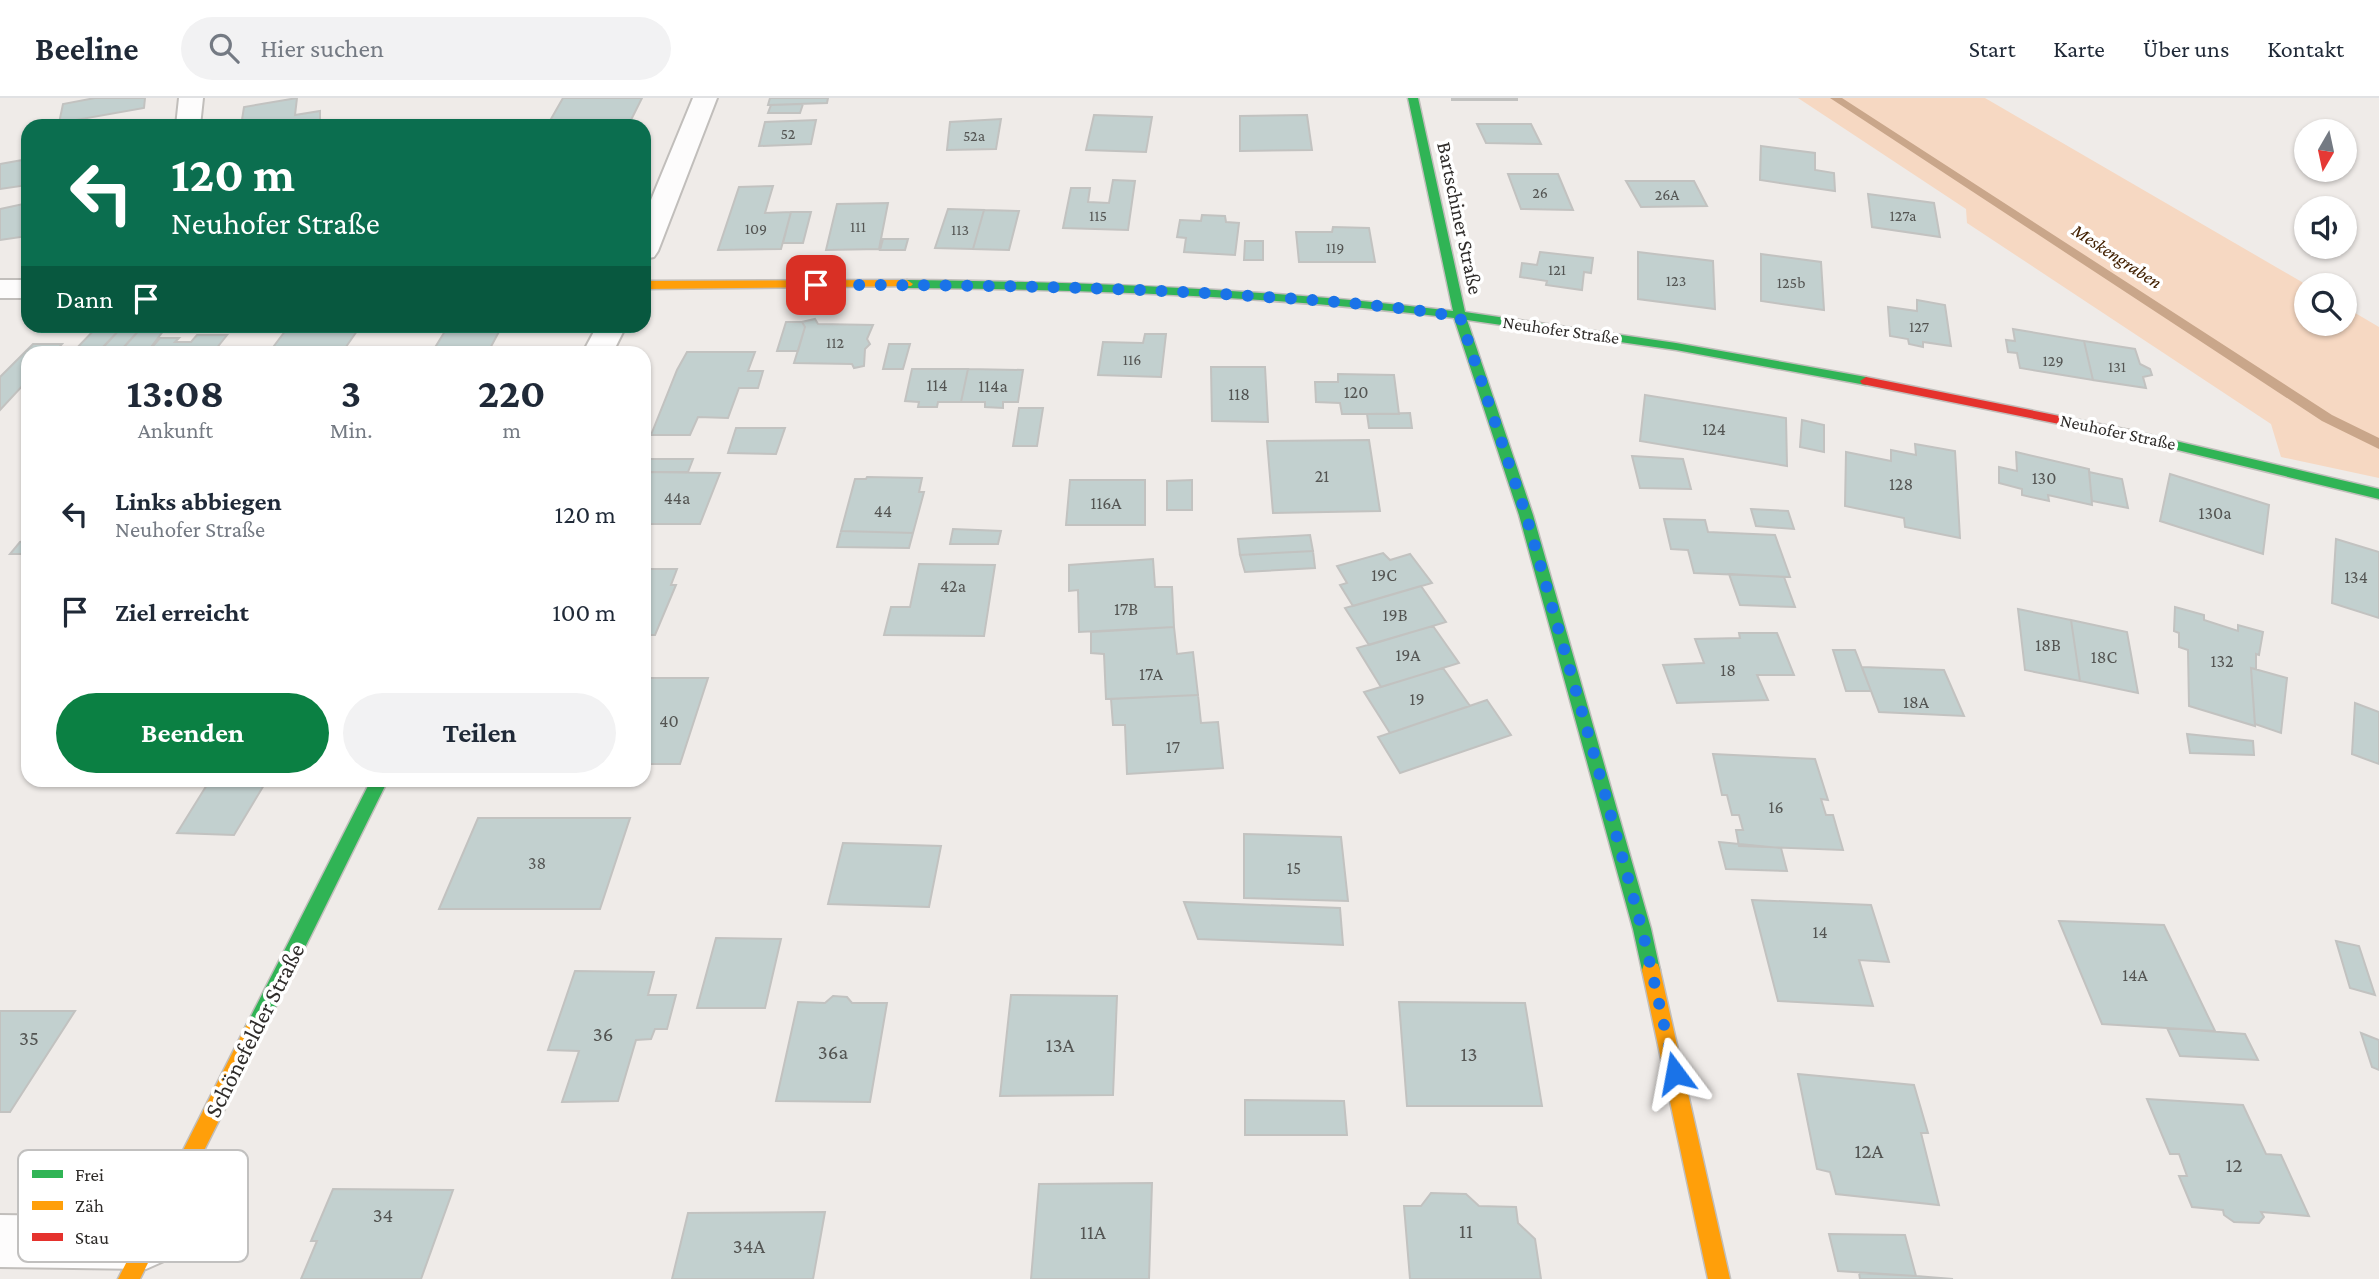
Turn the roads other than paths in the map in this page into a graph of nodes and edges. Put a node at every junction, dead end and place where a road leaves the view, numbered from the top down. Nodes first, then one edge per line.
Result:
1 (191, 98) edge
2 (705, 98) edge
3 (1413, 98) edge
4 (189, 119) edge
5 (651, 233) edge
6 (651, 285) edge
7 (0, 289) edge
8 (21, 289) edge
9 (1460, 317) junction
10 (2379, 494) edge
11 (376, 787) edge
12 (194, 1150) edge
13 (0, 1241) edge
14 (18, 1244) edge
15 (1719, 1279) edge

1 - 4 street
2 - 5 street
3 - 9 street, Bartschiner Straße
6 - 9 street, Neuhofer Straße
7 - 8 street
9 - 10 street, Neuhofer Straße
9 - 15 street, Bartschiner Straße
11 - 12 street, Schönefelder Straße
13 - 14 street

